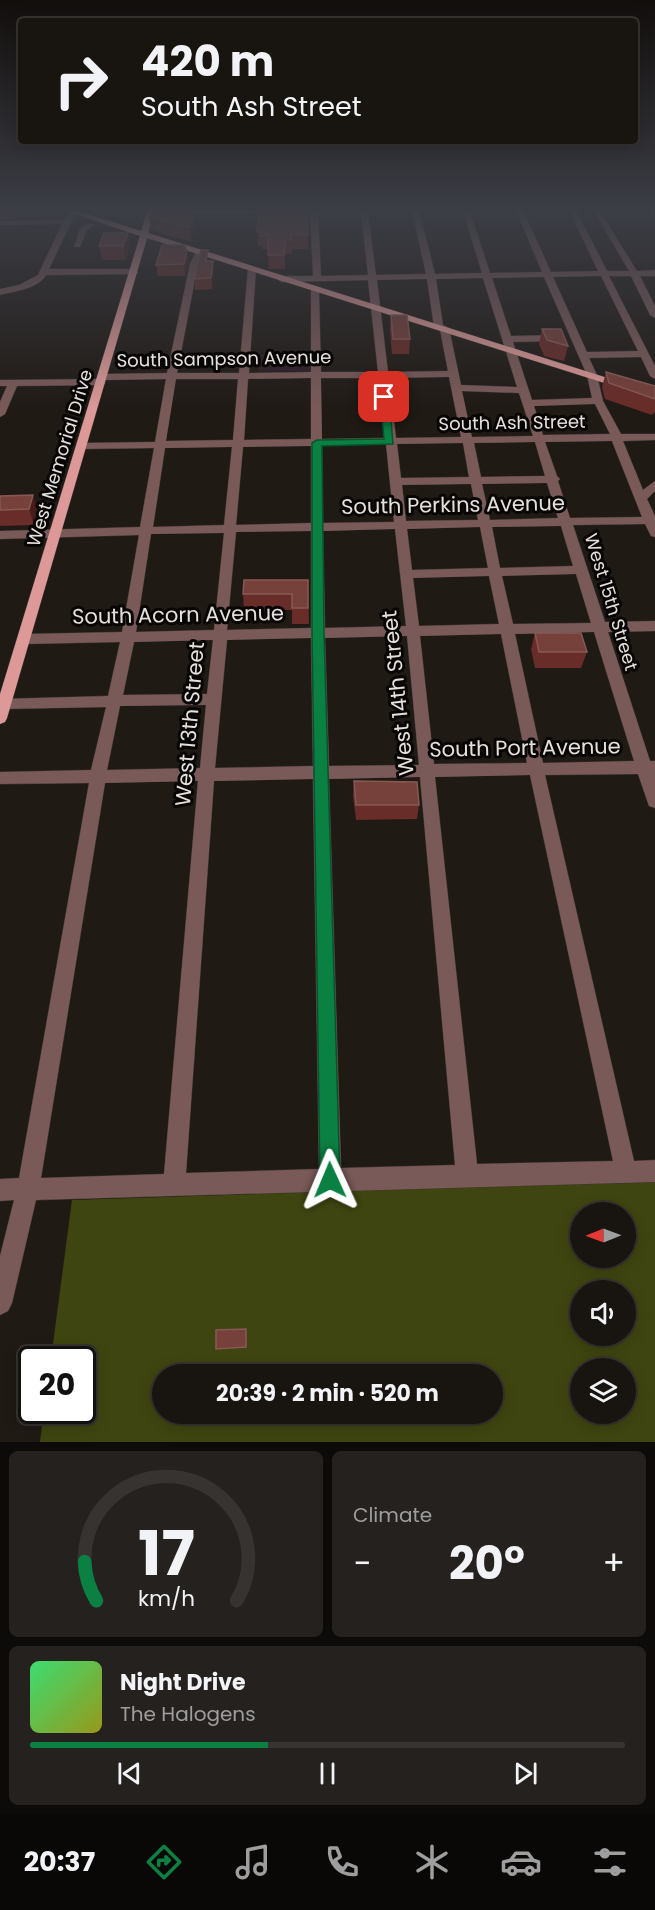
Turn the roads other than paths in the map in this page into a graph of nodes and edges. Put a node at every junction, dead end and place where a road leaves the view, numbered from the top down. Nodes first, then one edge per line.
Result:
1 (41, 275) edge
2 (134, 275) edge
3 (192, 275) edge
4 (252, 275) edge
5 (270, 275) edge
6 (316, 275) edge
7 (531, 275) edge
8 (549, 275) edge
9 (604, 275) edge
10 (635, 275) edge
11 (488, 276) junction
12 (430, 277) junction
13 (371, 278) junction
14 (316, 284) junction
15 (0, 292) edge
16 (376, 308) junction
17 (655, 315) edge
18 (441, 328) junction
19 (576, 338) junction
20 (510, 344) junction
21 (643, 354) junction
22 (583, 355) junction
23 (317, 374) junction
24 (382, 374) junction
25 (172, 375) junction
26 (244, 375) junction
27 (591, 375) junction
28 (655, 376) edge
29 (102, 379) junction
30 (454, 381) junction
31 (14, 382) junction
32 (0, 383) edge
33 (525, 390) junction
34 (655, 396) edge
35 (598, 401) junction
36 (529, 404) junction
37 (0, 414) edge
38 (655, 437) edge
39 (616, 438) junction
40 (540, 439) junction
41 (466, 440) junction
42 (389, 442) junction
43 (317, 443) junction
44 (238, 444) junction
45 (160, 445) junction
46 (82, 446) junction
47 (554, 479) junction
48 (475, 481) junction
49 (395, 482) junction
50 (655, 484) edge
51 (641, 499) junction
52 (653, 520) edge
53 (568, 523) junction
54 (484, 524) junction
55 (401, 526) junction
56 (317, 527) junction
57 (228, 529) junction
58 (147, 531) junction
59 (55, 533) junction
60 (655, 533) edge
61 (0, 535) edge
62 (581, 570) junction
63 (495, 572) junction
64 (406, 574) junction
65 (655, 626) edge
66 (599, 627) junction
67 (508, 629) junction
68 (413, 630) junction
69 (318, 632) junction
70 (219, 635) junction
71 (128, 637) junction
72 (26, 639) junction
73 (214, 699) junction
74 (114, 702) junction
75 (5, 703) junction
76 (0, 718) edge
77 (650, 767) edge
78 (536, 768) junction
79 (427, 771) junction
80 (322, 772) junction
81 (207, 774) junction
82 (98, 776) junction
83 (0, 778) edge
84 (655, 801) edge
85 (655, 1171) edge
86 (626, 1172) junction
87 (467, 1175) junction
88 (330, 1180) junction
89 (174, 1184) junction
90 (28, 1189) junction
91 (0, 1190) edge
92 (0, 1303) edge

1 - 15 street
2 - 29 main road, West Memorial Drive
3 - 25 street
4 - 26 street, West 13th Street
5 - 14 main road
6 - 14 street
7 - 11 street
8 - 19 street
9 - 21 street
10 - 17 street
11 - 12 street
11 - 20 street, West 15th Street
12 - 13 street
12 - 18 street
13 - 14 street
13 - 16 street, West 14th Street
14 - 16 main road
14 - 23 street
16 - 18 main road
16 - 24 street, West 14th Street
18 - 20 main road
18 - 30 street
19 - 20 street
19 - 22 street
20 - 27 main road
20 - 33 street, West 15th Street
21 - 22 street
21 - 28 street
22 - 27 street
23 - 24 street, South Sampson Avenue
23 - 26 street, South Sampson Avenue
23 - 43 street
24 - 30 street, South Sampson Avenue
24 - 42 street, West 14th Street
25 - 26 street, South Sampson Avenue
25 - 29 street, South Sampson Avenue
25 - 45 street
26 - 44 street, West 13th Street
27 - 34 main road
27 - 35 street
29 - 31 street, South Sampson Avenue
29 - 46 main road, West Memorial Drive
30 - 33 street, South Sampson Avenue
30 - 41 street
31 - 32 street, South Sampson Avenue
31 - 37 street
33 - 36 street, West 15th Street
35 - 36 street
35 - 39 street
36 - 40 street, West 15th Street
38 - 39 street, South Ash Street
39 - 40 street, South Ash Street
39 - 51 street
40 - 41 street, South Ash Street
40 - 47 street, West 15th Street
41 - 42 street, South Ash Street
41 - 48 street
42 - 43 street, South Ash Street
42 - 49 street, West 14th Street
43 - 44 street, South Ash Street
43 - 56 street
44 - 45 street, South Ash Street
44 - 57 street, West 13th Street
45 - 46 street, South Ash Street
45 - 58 street
46 - 59 main road, West Memorial Drive
47 - 48 street
47 - 53 street, West 15th Street
48 - 49 street
48 - 54 street
49 - 55 street, West 14th Street
50 - 51 street
51 - 52 street
52 - 53 street, South Perkins Avenue
52 - 60 street
53 - 54 street, South Perkins Avenue
53 - 62 street, West 15th Street
54 - 55 street, South Perkins Avenue
54 - 63 street
55 - 56 street, South Perkins Avenue
55 - 64 street, West 14th Street
56 - 57 street, South Perkins Avenue
56 - 69 street
57 - 58 street, South Perkins Avenue
57 - 70 street, West 13th Street
58 - 59 street, South Perkins Avenue
58 - 71 street
59 - 61 street, South Perkins Avenue
59 - 72 main road, West Memorial Drive
62 - 63 street
62 - 66 street, West 15th Street
63 - 64 street
63 - 67 street
64 - 68 street, West 14th Street
65 - 66 street, South Acorn Avenue
66 - 67 street, South Acorn Avenue
66 - 77 street, West 15th Street
67 - 68 street, South Acorn Avenue
67 - 78 street
68 - 69 street, South Acorn Avenue
68 - 79 street, West 14th Street
69 - 70 street, South Acorn Avenue
69 - 80 street
70 - 71 street, South Acorn Avenue
70 - 73 street, West 13th Street
71 - 72 street, South Acorn Avenue
71 - 74 street
72 - 75 main road, West Memorial Drive
73 - 74 street
73 - 81 street, West 13th Street
74 - 75 street
74 - 82 street
75 - 76 main road, West Memorial Drive
77 - 78 street, South Port Avenue
77 - 84 street, West 15th Street
78 - 79 street, South Port Avenue
78 - 86 street
79 - 80 street, South Port Avenue
79 - 87 street, West 14th Street
80 - 81 street, South Port Avenue
80 - 88 street
81 - 82 street, South Port Avenue
81 - 89 street, West 13th Street
82 - 83 street, South Port Avenue
82 - 90 street
85 - 86 street
86 - 87 street
87 - 88 street
88 - 89 street
89 - 90 street
90 - 91 street
90 - 92 street

